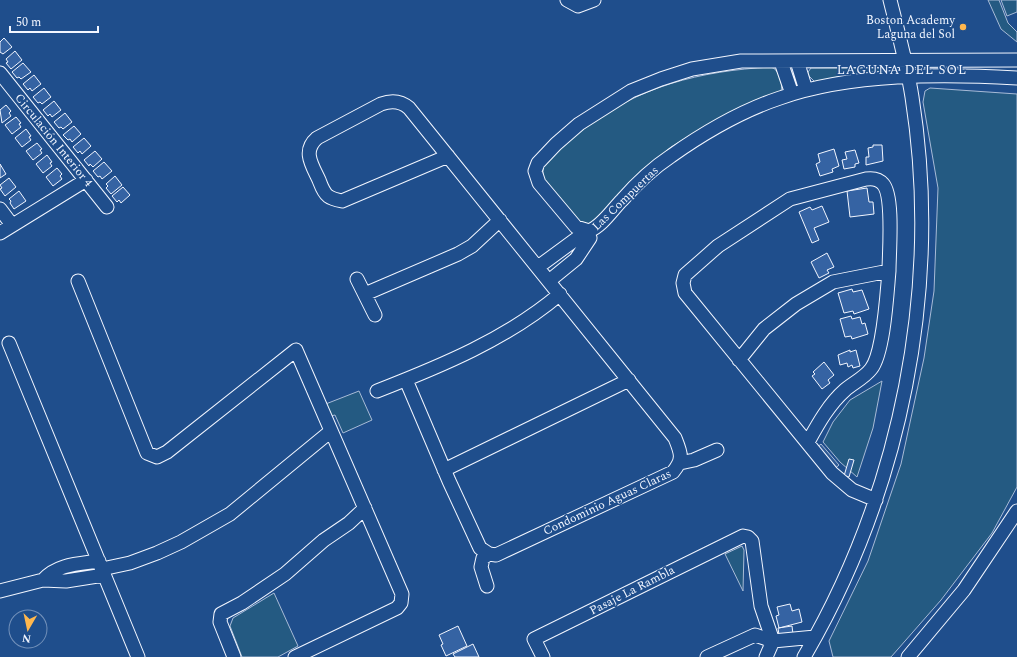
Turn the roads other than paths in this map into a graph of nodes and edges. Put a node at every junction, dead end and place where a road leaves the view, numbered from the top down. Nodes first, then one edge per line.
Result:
1 (567, 0) edge
2 (594, 0) edge
3 (890, 0) edge
4 (904, 60) junction
5 (1017, 60) edge
6 (797, 61) junction
7 (781, 62) junction
8 (0, 73) edge
9 (909, 78) junction
10 (1017, 78) edge
11 (806, 90) junction
12 (792, 94) junction
13 (448, 156) junction
14 (86, 180) junction
15 (107, 207) dead end
16 (0, 209) edge
17 (500, 220) junction
18 (12, 226) junction
19 (587, 231) junction
20 (0, 233) edge
21 (538, 267) junction
22 (889, 270) junction
23 (357, 279) dead end
24 (549, 280) junction
25 (78, 281) dead end
26 (364, 294) junction
27 (560, 294) junction
28 (375, 315) dead end
29 (9, 343) dead end
30 (739, 360) junction
31 (406, 380) junction
32 (629, 380) junction
33 (377, 391) dead end
34 (331, 431) junction
35 (808, 442) junction
36 (717, 450) dead end
37 (680, 463) junction
38 (446, 476) junction
39 (876, 500) junction
40 (365, 508) junction
41 (1017, 511) edge
42 (489, 554) junction
43 (102, 568) junction
44 (487, 586) dead end
45 (0, 591) edge
46 (815, 638) junction
47 (773, 641) junction
48 (138, 657) edge
49 (234, 657) edge
50 (295, 657) edge
51 (543, 657) edge
52 (707, 657) edge
53 (766, 657) edge
54 (804, 657) edge
55 (908, 657) edge

1 - 2 street
3 - 4 street
4 - 5 street, Las Compuertas
4 - 6 street, Las Compuertas
4 - 9 street
6 - 7 street, Las Compuertas
6 - 11 street
7 - 12 street
7 - 19 street, Las Compuertas
8 - 14 street, Circulación Interior 4
9 - 10 street, Las Compuertas
9 - 11 street, Las Compuertas
9 - 39 street
11 - 12 street, Las Compuertas
12 - 19 street, Las Compuertas
13 - 13 street, Condominio Aguas Claras
13 - 17 street, Condominio Aguas Claras
14 - 15 street, Circulación Interior 4
14 - 18 street
16 - 18 street
17 - 21 street, Condominio Aguas Claras
17 - 26 street
18 - 20 street
19 - 21 street
19 - 24 street
21 - 24 street, Condominio Aguas Claras
22 - 30 street
22 - 30 street
22 - 35 street
23 - 26 street
24 - 27 street, Condominio Aguas Claras
25 - 34 street
26 - 28 street
27 - 31 street
27 - 32 street, Condominio Aguas Claras
29 - 43 street
30 - 35 street
31 - 33 street
31 - 38 street
32 - 37 street, Condominio Aguas Claras
32 - 38 street
34 - 40 street
34 - 43 street
35 - 39 street
36 - 37 street
37 - 42 street, Condominio Aguas Claras
38 - 42 street
39 - 46 street
40 - 49 street
40 - 50 street
41 - 55 street
42 - 44 street
43 - 45 street
43 - 48 street
46 - 47 street
46 - 54 street
47 - 51 street, Pasaje La Rambla
47 - 52 street
47 - 53 street

